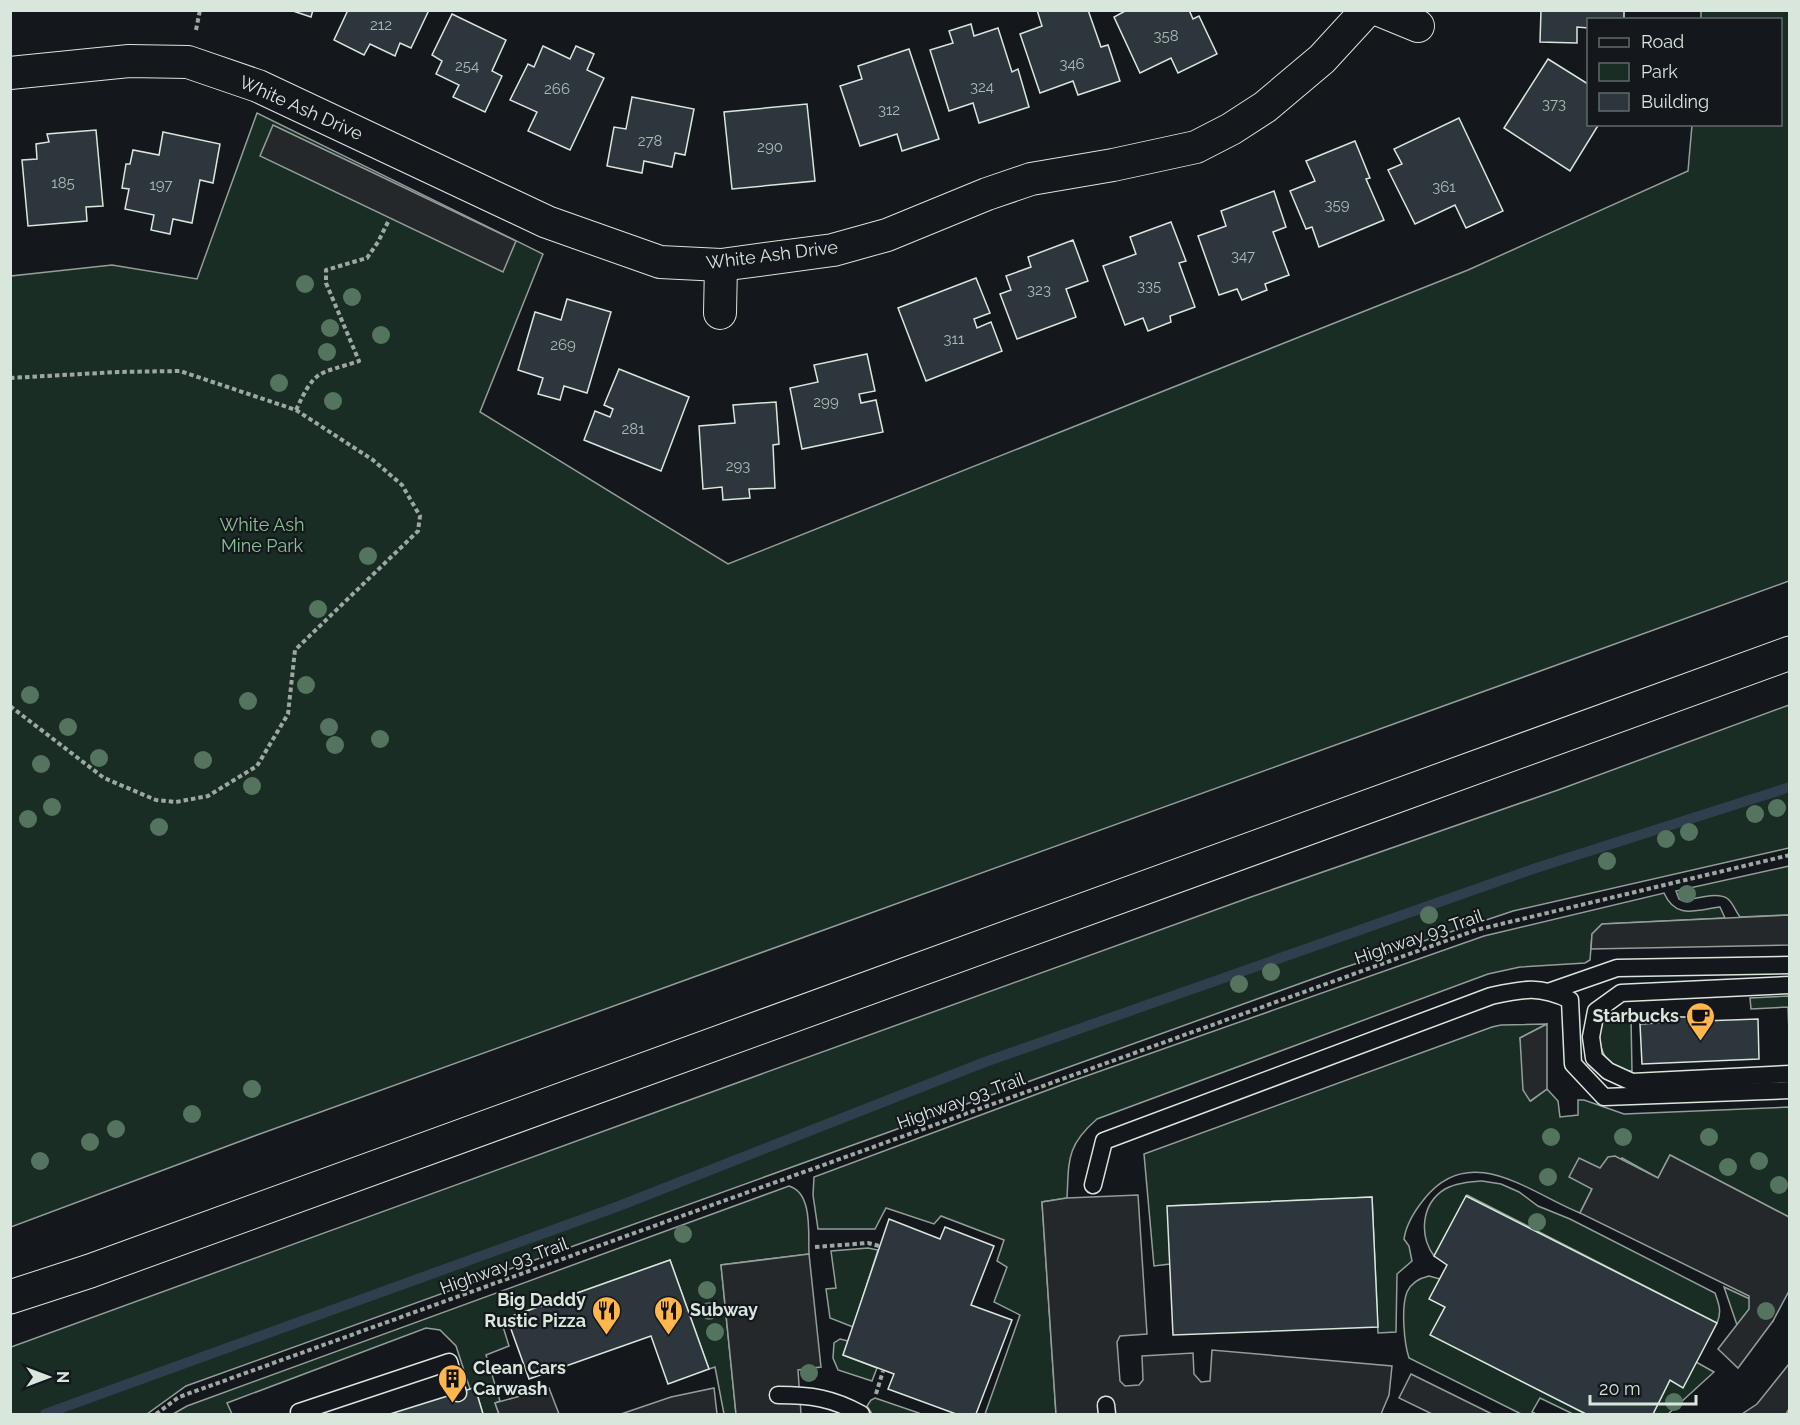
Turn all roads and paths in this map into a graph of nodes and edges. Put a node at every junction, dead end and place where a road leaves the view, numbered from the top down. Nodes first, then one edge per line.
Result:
1 (1367, 10) edge
2 (1379, 10) edge
3 (1418, 26) dead end
4 (10, 73) edge
5 (388, 222) dead end
6 (721, 265) junction
7 (720, 313) dead end
8 (10, 378) edge
9 (296, 410) junction
10 (1790, 653) edge
11 (10, 706) edge
12 (1790, 855) edge
13 (1790, 965) edge
14 (1790, 985) edge
15 (1551, 991) junction
16 (1790, 1074) edge
17 (1790, 1090) edge
18 (1093, 1185) dead end
19 (879, 1246) dead end
20 (815, 1247) dead end
21 (10, 1297) edge
22 (883, 1371) dead end
23 (458, 1393) dead end
24 (778, 1395) dead end
25 (875, 1395) dead end
26 (156, 1414) edge
27 (300, 1414) edge
28 (861, 1414) edge

1 - 6 street, White Ash Drive
2 - 3 street
4 - 6 street, White Ash Drive
5 - 9 path
6 - 7 street
8 - 9 path
9 - 11 path
10 - 21 highway
12 - 26 path, Highway 93 Trail
13 - 15 lane
14 - 16 lane
15 - 17 lane
15 - 18 lane
19 - 20 path
22 - 25 path
23 - 27 lane
24 - 28 lane

